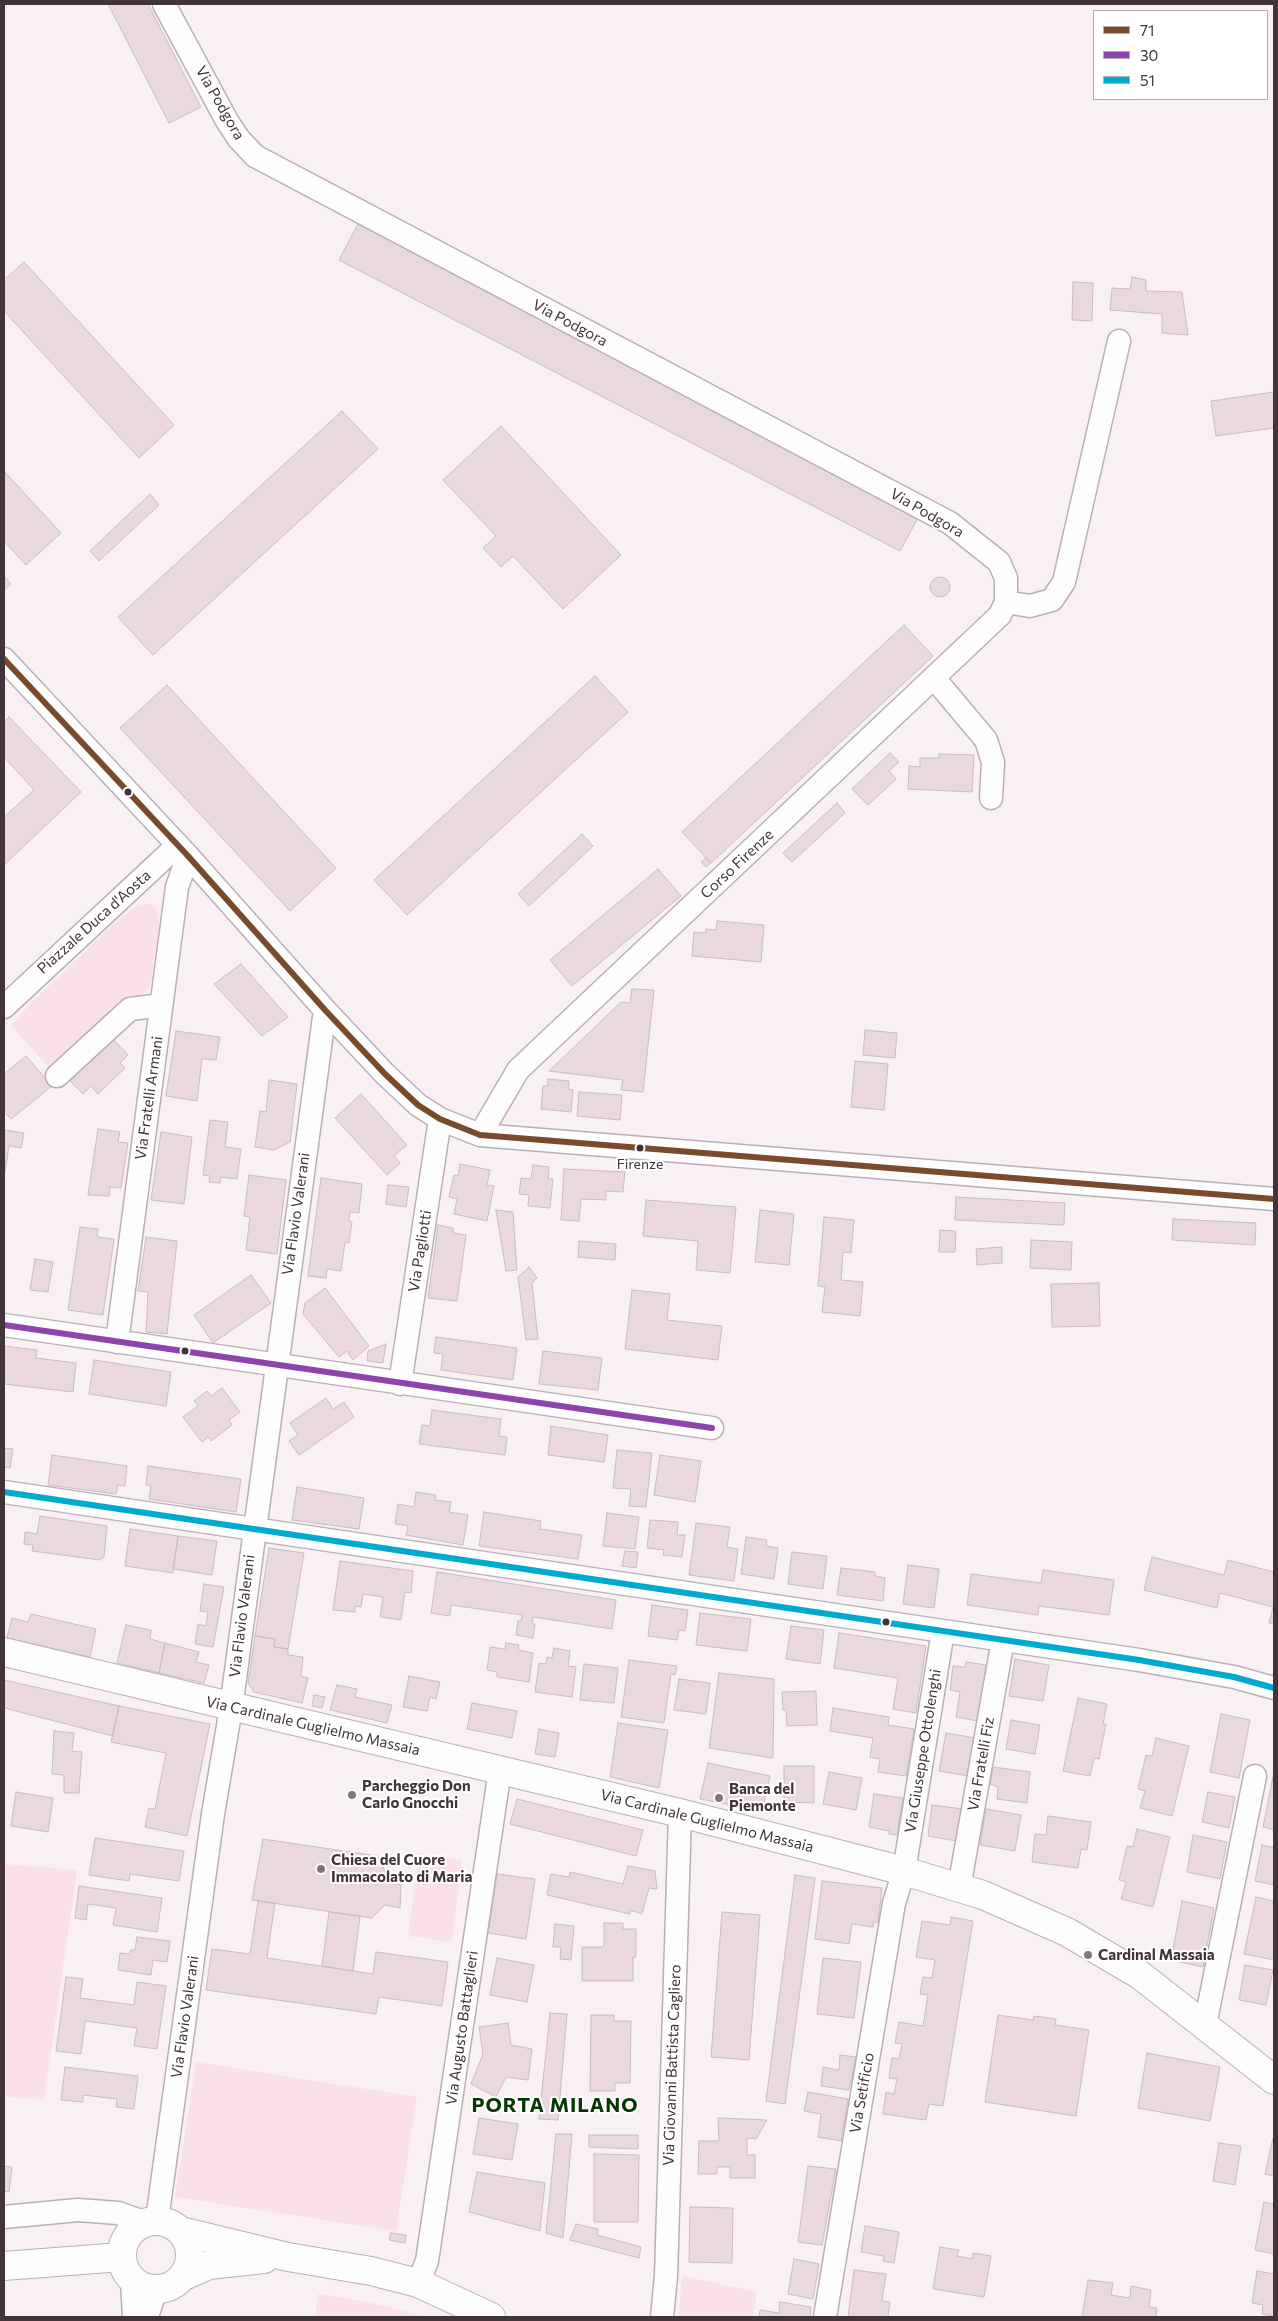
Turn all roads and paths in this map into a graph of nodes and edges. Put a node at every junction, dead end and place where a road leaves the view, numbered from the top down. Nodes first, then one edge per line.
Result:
1 (164, 4) edge
2 (1119, 341) dead end
3 (1006, 602) junction
4 (4, 659) edge
5 (934, 678) junction
6 (991, 798) dead end
7 (183, 851) junction
8 (6, 1003) edge
9 (161, 1005) junction
10 (324, 1010) junction
11 (57, 1076) dead end
12 (440, 1119) junction
13 (480, 1134) junction
14 (1274, 1199) edge
15 (4, 1325) edge
16 (117, 1342) junction
17 (276, 1365) junction
18 (400, 1384) junction
19 (712, 1428) dead end
20 (4, 1492) edge
21 (254, 1529) junction
22 (942, 1631) junction
23 (1003, 1640) junction
24 (4, 1652) edge
25 (1274, 1688) edge
26 (231, 1708) junction
27 (500, 1770) junction
28 (1255, 1776) dead end
29 (680, 1813) junction
30 (904, 1870) junction
31 (959, 1888) junction
32 (1205, 2025) junction
33 (1274, 2080) edge
34 (4, 2217) edge
35 (161, 2224) junction
36 (288, 2257) junction
37 (4, 2266) edge
38 (126, 2268) junction
39 (184, 2276) junction
40 (418, 2284) junction
41 (156, 2290) junction
42 (134, 2317) edge
43 (147, 2317) edge
44 (491, 2317) edge
45 (662, 2317) edge
46 (824, 2317) edge

1 - 3 street, Via Podgora
2 - 3 street
3 - 5 street, Corso Firenze
4 - 7 street
5 - 6 street
5 - 13 street, Corso Firenze
7 - 8 street, Piazzale Duca d'Aosta
7 - 9 street, Via Fratelli Armani
7 - 10 street
9 - 11 street
9 - 16 street, Via Fratelli Armani
10 - 12 street
10 - 17 street, Via Flavio Valerani
12 - 13 street
12 - 18 street, Via Pagliotti
13 - 14 street
15 - 16 street
16 - 17 street
17 - 18 street
17 - 21 street, Via Flavio Valerani
18 - 19 street
20 - 21 street
21 - 22 street
21 - 26 street, Via Flavio Valerani
22 - 23 street
22 - 30 street, Via Giuseppe Ottolenghi
23 - 25 street
23 - 31 street, Via Fratelli Fiz
24 - 26 main road, Via Cardinale Guglielmo Massaia
26 - 27 main road, Via Cardinale Guglielmo Massaia
26 - 35 street, Via Flavio Valerani
27 - 29 main road, Via Cardinale Guglielmo Massaia
27 - 40 street, Via Augusto Battaglieri
28 - 32 street
29 - 30 main road, Via Cardinale Guglielmo Massaia
29 - 45 street, Via Giovanni Battista Cagliero
30 - 31 main road, Via Cardinale Guglielmo Massaia
30 - 46 street, Via Setificio
31 - 32 main road, Via Cardinale Guglielmo Massaia
32 - 33 main road, Via Cardinale Guglielmo Massaia
34 - 35 street
35 - 36 main road
35 - 38 main road
35 - 39 main road
36 - 39 main road
36 - 40 main road
37 - 38 main road
38 - 41 main road
38 - 42 street
39 - 41 main road
40 - 44 main road
41 - 43 street

